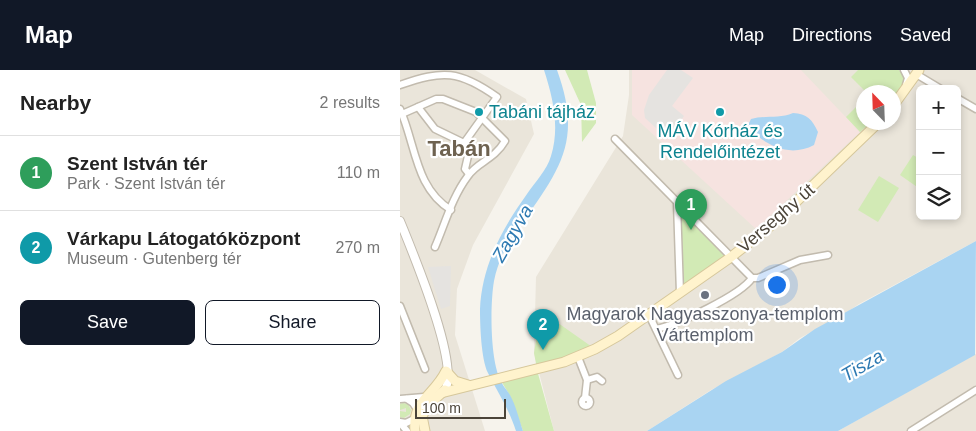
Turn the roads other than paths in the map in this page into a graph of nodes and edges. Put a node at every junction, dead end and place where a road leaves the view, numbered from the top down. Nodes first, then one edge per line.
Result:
1 (904, 70) edge
2 (916, 71) edge
3 (935, 85) edge
4 (400, 86) edge
5 (904, 92) junction
6 (901, 96) edge
7 (961, 100) edge
8 (418, 107) junction
9 (976, 109) edge
10 (401, 111) edge
11 (484, 118) junction
12 (871, 130) edge
13 (614, 140) dead end
14 (464, 143) junction
15 (468, 174) junction
16 (677, 203) junction
17 (450, 210) junction
18 (400, 221) edge
19 (435, 248) dead end
20 (828, 255) dead end
21 (731, 257) junction
22 (752, 278) junction
23 (680, 293) junction
24 (400, 306) edge
25 (649, 315) junction
26 (656, 329) junction
27 (578, 357) junction
28 (425, 369) dead end
29 (446, 371) junction
30 (678, 375) dead end
31 (587, 380) junction
32 (602, 381) dead end
33 (468, 385) junction
34 (444, 389) junction
35 (976, 390) edge
36 (424, 397) junction
37 (585, 398) dead end
38 (403, 399) edge
39 (418, 414) junction
40 (400, 423) edge
41 (407, 431) edge
42 (415, 431) edge
43 (425, 431) edge
44 (911, 431) edge

1 - 5 street
2 - 3 street
2 - 5 main road
4 - 11 street
5 - 6 main road
7 - 9 street
8 - 10 street
8 - 11 street
8 - 14 street
10 - 17 street
11 - 14 street
11 - 15 street
12 - 21 main road, Verseghy út
13 - 16 street
14 - 15 street
15 - 17 street
16 - 21 street
16 - 23 street
17 - 19 street
18 - 29 street
20 - 22 street, Verseghy út
21 - 22 street, Verseghy út
21 - 23 main road
22 - 26 street
23 - 25 main road
24 - 28 street
25 - 26 street
25 - 27 main road
26 - 30 street
27 - 31 street
27 - 33 main road
29 - 33 main road
29 - 34 street
29 - 36 main road
31 - 32 street
31 - 37 street
33 - 34 main road
34 - 36 main road
34 - 39 main road
35 - 44 street
36 - 38 street
36 - 39 main road
38 - 39 street
39 - 40 street
39 - 42 main road
39 - 43 main road
40 - 41 street

